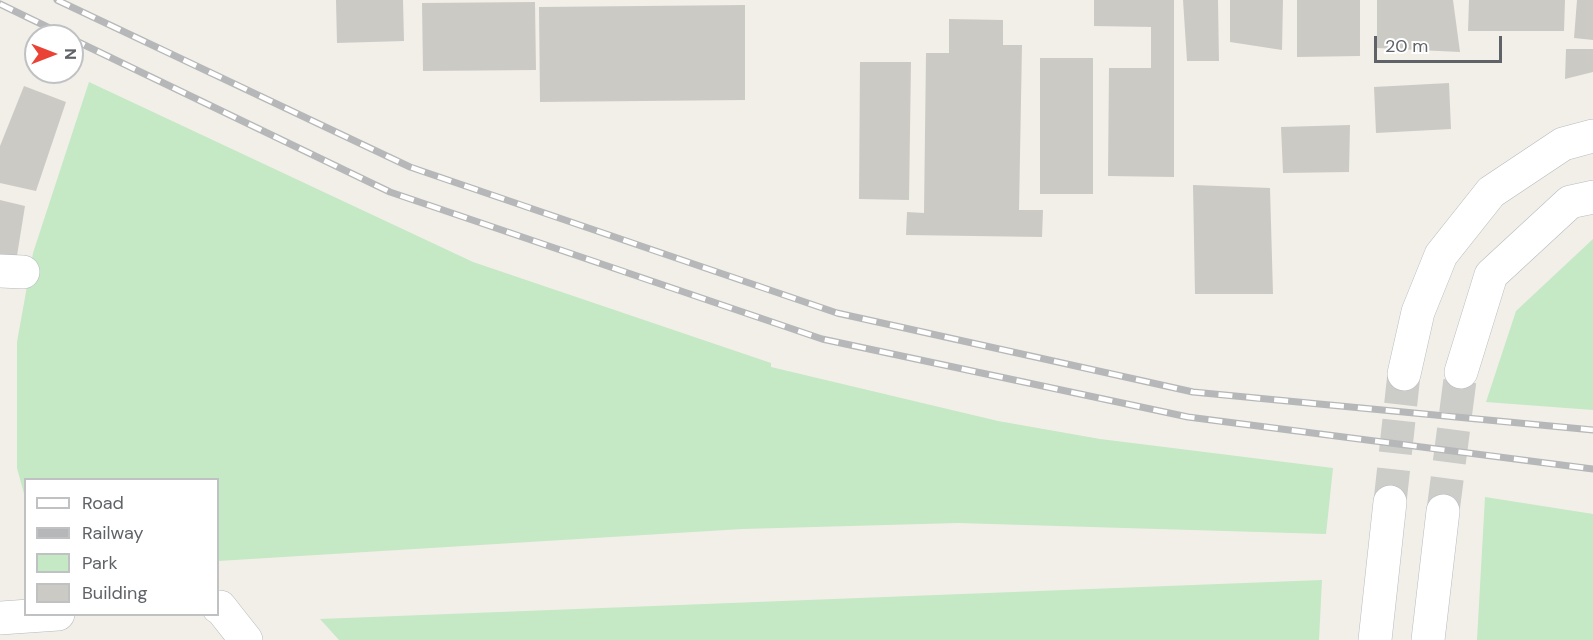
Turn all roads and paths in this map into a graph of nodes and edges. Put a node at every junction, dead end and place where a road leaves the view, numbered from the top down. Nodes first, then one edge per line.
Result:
1 (1593, 136) edge
2 (1593, 196) edge
3 (1461, 372) tunnel mouth
4 (1404, 374) tunnel mouth
5 (1390, 502) tunnel mouth
6 (1443, 511) tunnel mouth
7 (219, 607) edge
8 (39, 616) edge
9 (0, 618) edge
10 (246, 640) edge
11 (1375, 640) edge
12 (1428, 640) edge

1 - 4 main road
2 - 3 main road
5 - 11 main road
6 - 12 main road
7 - 10 main road
8 - 9 main road

